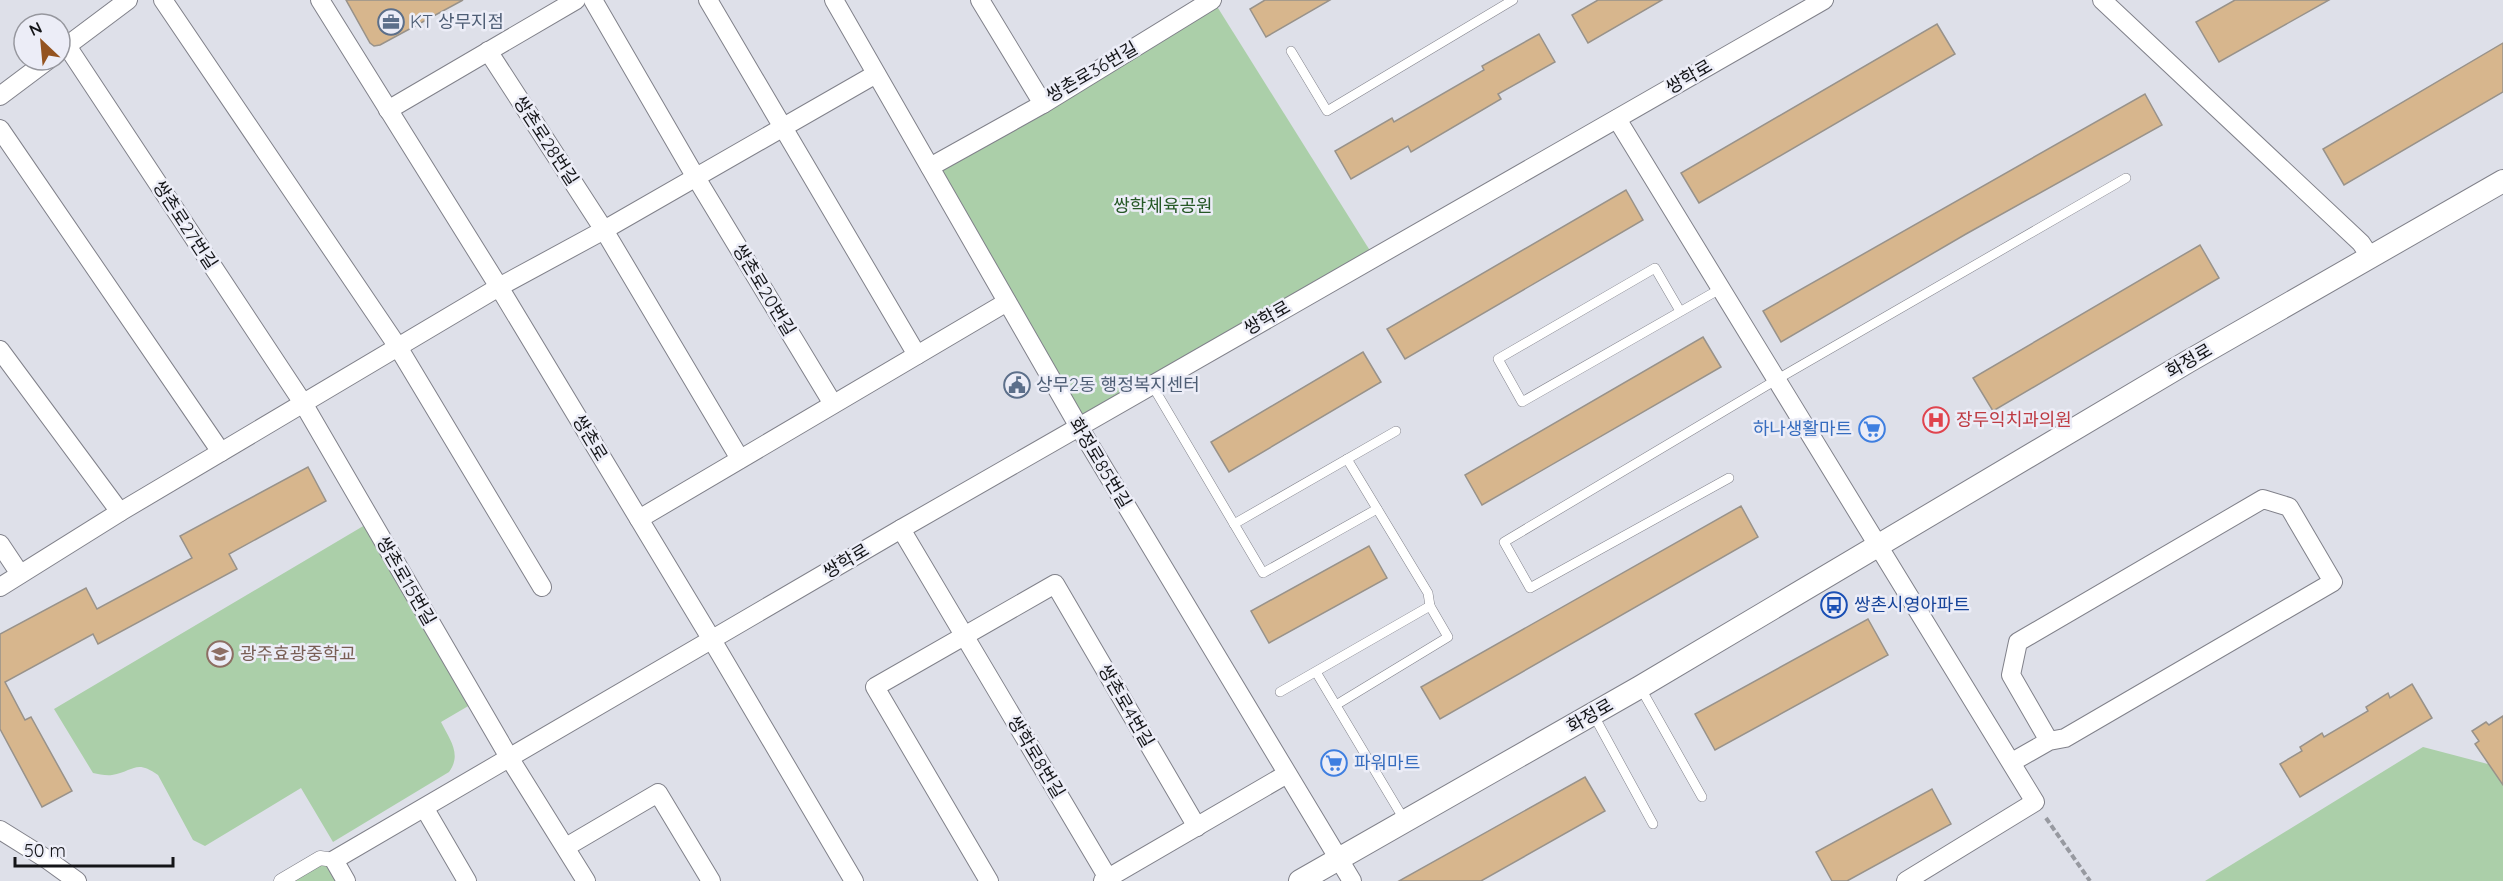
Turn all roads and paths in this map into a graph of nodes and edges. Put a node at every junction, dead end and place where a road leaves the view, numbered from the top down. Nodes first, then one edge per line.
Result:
1 (128, 0) edge
2 (163, 0) edge
3 (320, 0) edge
4 (576, 0) edge
5 (593, 0) edge
6 (708, 0) edge
7 (834, 0) edge
8 (980, 0) edge
9 (1212, 0) edge
10 (1513, 0) edge
11 (1824, 0) edge
12 (2102, 0) edge
13 (72, 42) edge
14 (488, 51) junction
15 (1291, 51) dead end
16 (72, 62) edge
17 (32, 72) edge
18 (876, 74) junction
19 (0, 96) edge
20 (1043, 104) junction
21 (387, 110) junction
22 (1617, 119) junction
23 (783, 127) junction
24 (0, 129) edge
25 (930, 167) junction
26 (695, 176) junction
27 (2126, 178) dead end
28 (2503, 181) edge
29 (604, 230) junction
30 (2371, 258) junction
31 (499, 287) junction
32 (1720, 289) junction
33 (1007, 302) junction
34 (1680, 311) junction
35 (398, 347) junction
36 (0, 350) edge
37 (917, 355) junction
38 (1776, 380) junction
39 (1152, 385) junction
40 (303, 404) junction
41 (833, 405) junction
42 (1079, 427) junction
43 (1396, 431) dead end
44 (221, 452) junction
45 (740, 459) junction
46 (1347, 459) junction
47 (1729, 478) dead end
48 (1377, 508) junction
49 (120, 512) junction
50 (639, 519) junction
51 (1234, 524) junction
52 (901, 529) junction
53 (0, 544) edge
54 (1878, 546) junction
55 (20, 574) junction
56 (0, 587) edge
57 (542, 587) dead end
58 (1430, 606) junction
59 (964, 636) junction
60 (712, 640) junction
61 (1316, 672) junction
62 (1640, 687) junction
63 (1280, 692) dead end
64 (1336, 705) junction
65 (1593, 714) junction
66 (2049, 741) junction
67 (510, 759) junction
68 (2012, 762) junction
69 (1287, 774) junction
70 (1702, 797) dead end
71 (2035, 802) junction
72 (424, 809) junction
73 (1405, 821) junction
74 (1653, 824) dead end
75 (1197, 827) junction
76 (0, 830) edge
77 (566, 847) junction
78 (1338, 859) junction
79 (334, 860) junction
80 (1106, 879) edge
81 (77, 881) edge
82 (281, 881) edge
83 (346, 881) edge
84 (467, 881) edge
85 (586, 881) edge
86 (711, 881) edge
87 (854, 881) edge
88 (989, 881) edge
89 (1300, 881) edge
90 (1352, 881) edge
91 (1906, 881) edge
92 (2090, 881) edge

1 - 13 street
2 - 35 street
3 - 21 street, 쌍촌로
4 - 14 street
5 - 26 street
6 - 23 street
7 - 18 street, 화정로85번길
8 - 20 street, 쌍촌로36번길
9 - 20 street, 쌍촌로36번길
10 - 15 lane
11 - 22 street, 쌍학로
12 - 30 street
14 - 21 street
14 - 29 street, 쌍촌로28번길
16 - 40 street, 쌍촌로27번길
17 - 19 street
18 - 23 street
18 - 25 street, 화정로85번길
20 - 25 street
21 - 31 street, 쌍촌로
22 - 32 street
22 - 39 street, 쌍학로
23 - 26 street
23 - 37 street
24 - 44 street
25 - 33 street, 화정로85번길
26 - 29 street
26 - 41 street, 쌍촌로20번길
27 - 38 lane
28 - 30 street, 화정로
29 - 31 street
29 - 45 street
30 - 54 street, 화정로
31 - 35 street
31 - 50 street, 쌍촌로
32 - 34 lane
32 - 38 street
33 - 37 street
33 - 42 street, 화정로85번길
34 - 34 lane
35 - 40 street
35 - 57 street
36 - 49 street
37 - 41 street
38 - 47 lane
38 - 54 street
39 - 42 street, 쌍학로
39 - 51 lane
40 - 44 street
40 - 67 street, 쌍촌로15번길
41 - 45 street
42 - 52 street, 쌍학로
42 - 69 street, 화정로85번길
43 - 46 lane
44 - 49 street
45 - 50 street
46 - 48 lane
46 - 51 lane
48 - 51 lane
48 - 58 lane
49 - 55 street
50 - 60 street, 쌍촌로
52 - 59 street, 쌍학로8번길
52 - 60 street, 쌍학로
53 - 55 street
54 - 62 street, 화정로
54 - 68 street
55 - 56 street
58 - 61 lane
58 - 64 lane
59 - 75 street, 쌍촌로4번길
59 - 80 street, 쌍학로8번길
59 - 88 street
60 - 67 street
60 - 87 street, 쌍촌로
61 - 63 lane
61 - 64 lane
62 - 65 street, 화정로
62 - 70 lane
64 - 73 lane
65 - 73 street, 화정로
65 - 74 lane
66 - 66 street
66 - 68 street
67 - 72 street
67 - 77 street, 쌍촌로15번길
68 - 71 street
69 - 75 street
69 - 78 street, 화정로85번길
71 - 91 street
71 - 92 path
72 - 79 street
72 - 84 street
73 - 78 street, 화정로
75 - 80 street
76 - 81 street
77 - 85 street, 쌍촌로15번길
77 - 86 street
78 - 89 street, 화정로
78 - 90 street, 화정로85번길
79 - 82 street
79 - 83 street

